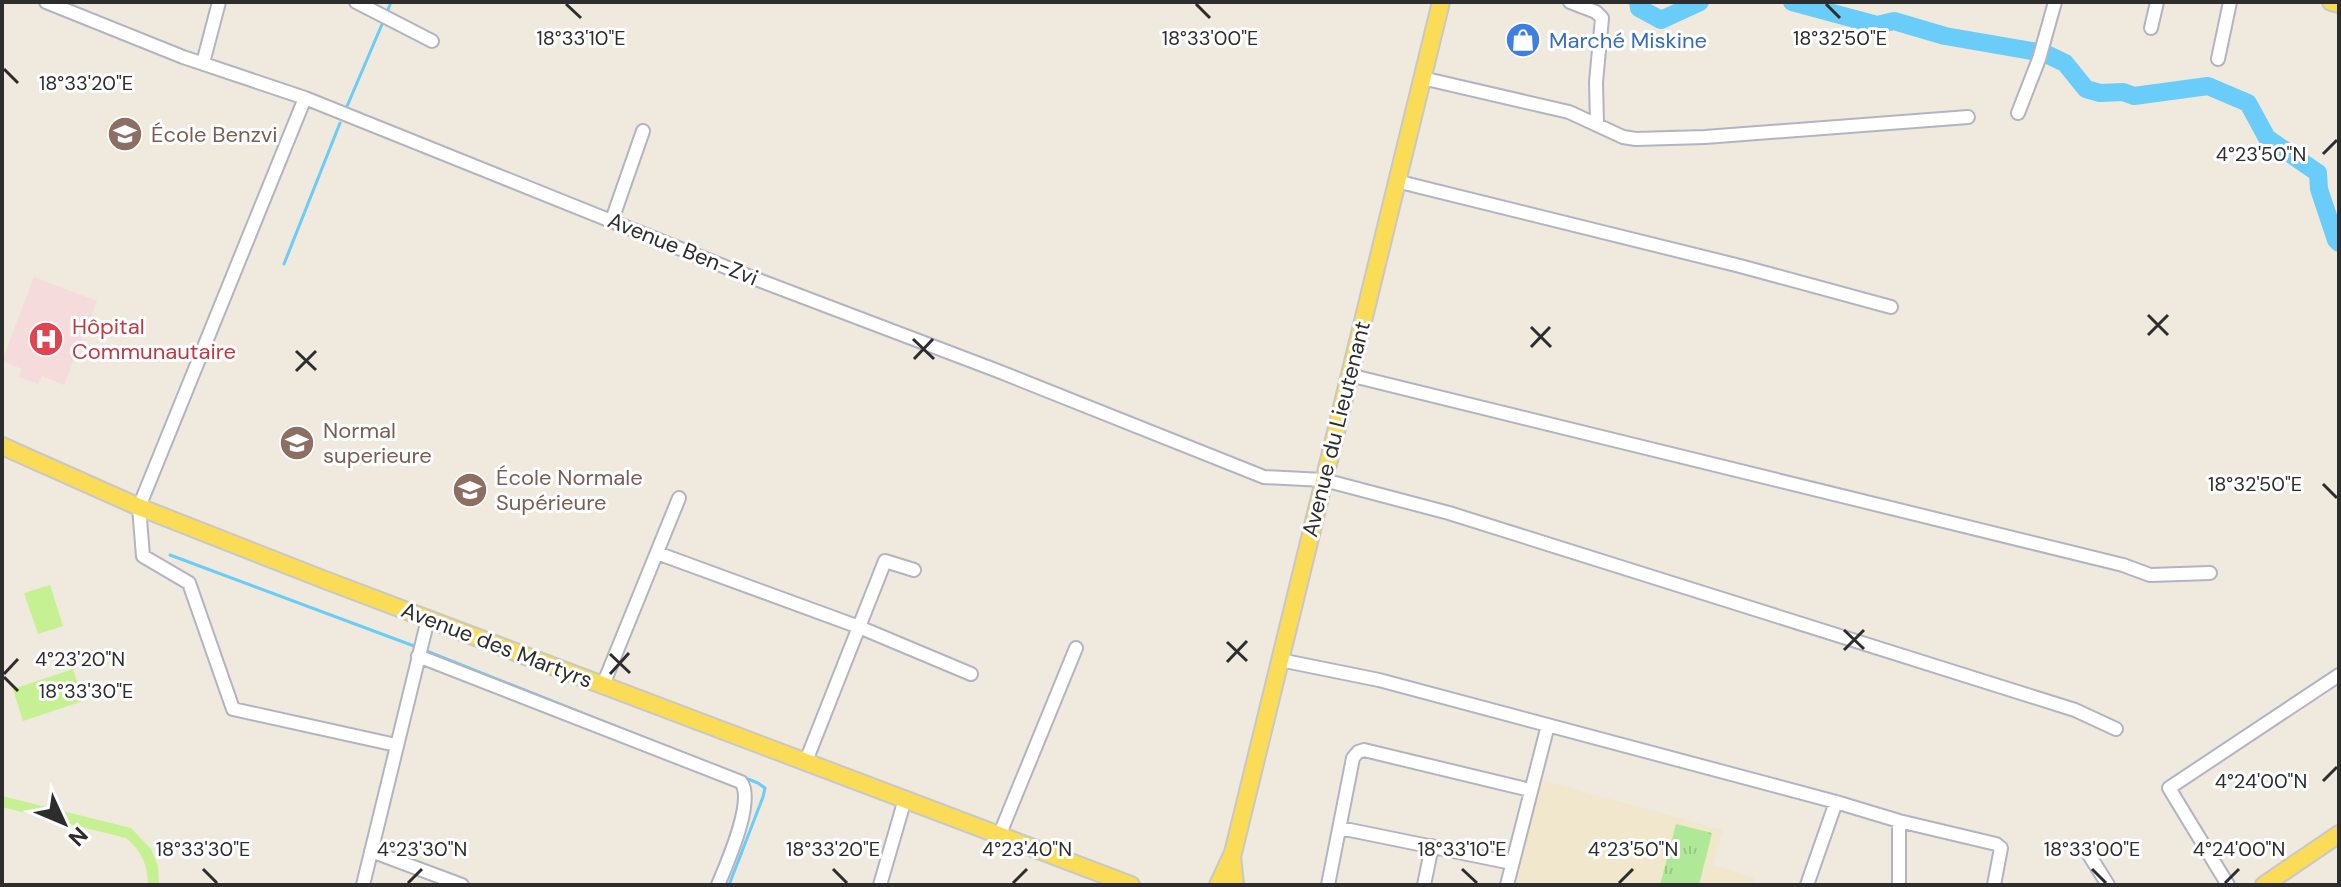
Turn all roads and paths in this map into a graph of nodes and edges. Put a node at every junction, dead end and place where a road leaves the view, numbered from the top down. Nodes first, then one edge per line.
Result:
1 (46, 2) edge
2 (219, 2) edge
3 (356, 2) edge
4 (1441, 2) edge
5 (1570, 2) edge
6 (2055, 2) edge
7 (2157, 2) edge
8 (2230, 2) edge
9 (2331, 2) edge
10 (2339, 4) edge
11 (2151, 28) dead end
12 (432, 41) dead end
13 (2218, 59) dead end
14 (203, 63) junction
15 (1422, 78) junction
16 (305, 98) junction
17 (2018, 113) dead end
18 (1968, 117) dead end
19 (1597, 124) junction
20 (643, 131) dead end
21 (1396, 181) junction
22 (612, 220) junction
23 (1891, 307) dead end
24 (1349, 375) junction
25 (2, 446) edge
26 (1324, 480) junction
27 (679, 498) dead end
28 (139, 507) junction
29 (657, 553) junction
30 (914, 570) dead end
31 (2210, 573) dead end
32 (428, 619) junction
33 (859, 627) junction
34 (1076, 648) dead end
35 (418, 656) junction
36 (1280, 660) junction
37 (971, 674) dead end
38 (2339, 675) edge
39 (603, 685) junction
40 (1548, 725) junction
41 (2116, 729) dead end
42 (396, 745) junction
43 (806, 761) junction
44 (1530, 790) junction
45 (905, 799) junction
46 (1836, 802) junction
47 (1899, 821) junction
48 (1340, 828) junction
49 (2339, 834) edge
50 (999, 836) junction
51 (1432, 846) junction
52 (371, 851) junction
53 (2088, 853) dead end
54 (1232, 856) junction
55 (1512, 863) junction
56 (363, 885) edge
57 (462, 885) edge
58 (718, 885) edge
59 (880, 885) edge
60 (1131, 885) edge
61 (1218, 885) edge
62 (1235, 885) edge
63 (1328, 885) edge
64 (1424, 885) edge
65 (1507, 885) edge
66 (1807, 885) edge
67 (1899, 885) edge
68 (1994, 885) edge
69 (2108, 885) edge
70 (2228, 885) edge
71 (2264, 885) edge

1 - 14 street, Avenue Ben-Zvi
2 - 14 street
3 - 12 street
4 - 15 main road, Avenue du Lieutenant
5 - 19 street
6 - 17 street
7 - 11 street
8 - 13 street
9 - 10 main road
14 - 16 street, Avenue Ben-Zvi
15 - 19 street
15 - 21 main road, Avenue du Lieutenant
16 - 22 street, Avenue Ben-Zvi
16 - 28 street
18 - 19 street
20 - 22 street
21 - 23 street
21 - 24 main road, Avenue du Lieutenant
22 - 26 street, Avenue Ben-Zvi
24 - 26 main road, Avenue du Lieutenant
24 - 31 street
25 - 28 main road, Avenue des Martyrs
26 - 36 main road, Avenue du Lieutenant
26 - 41 street, Avenue Ben-Zvi
27 - 29 street
28 - 32 main road, Avenue des Martyrs
28 - 42 street
29 - 33 street
29 - 39 street
30 - 33 street
32 - 35 street
32 - 39 main road, Avenue des Martyrs
33 - 37 street
33 - 43 street
34 - 50 street
35 - 42 street
35 - 58 street
36 - 40 street
36 - 54 main road, Avenue du Lieutenant
38 - 70 street
39 - 43 main road, Avenue des Martyrs
40 - 44 street
40 - 46 street
42 - 52 street
43 - 45 main road, Avenue des Martyrs
44 - 48 street
44 - 55 street
45 - 50 main road, Avenue des Martyrs
45 - 59 street
46 - 47 street
46 - 66 street
47 - 67 street
47 - 68 street
48 - 51 street
48 - 63 street
49 - 71 main road
50 - 60 main road, Avenue des Martyrs
51 - 55 street
51 - 64 street
52 - 56 street
52 - 57 street
53 - 69 street
54 - 61 main road, Avenue du Lieutenant
54 - 62 main road, Avenue du Lieutenant
55 - 65 street

